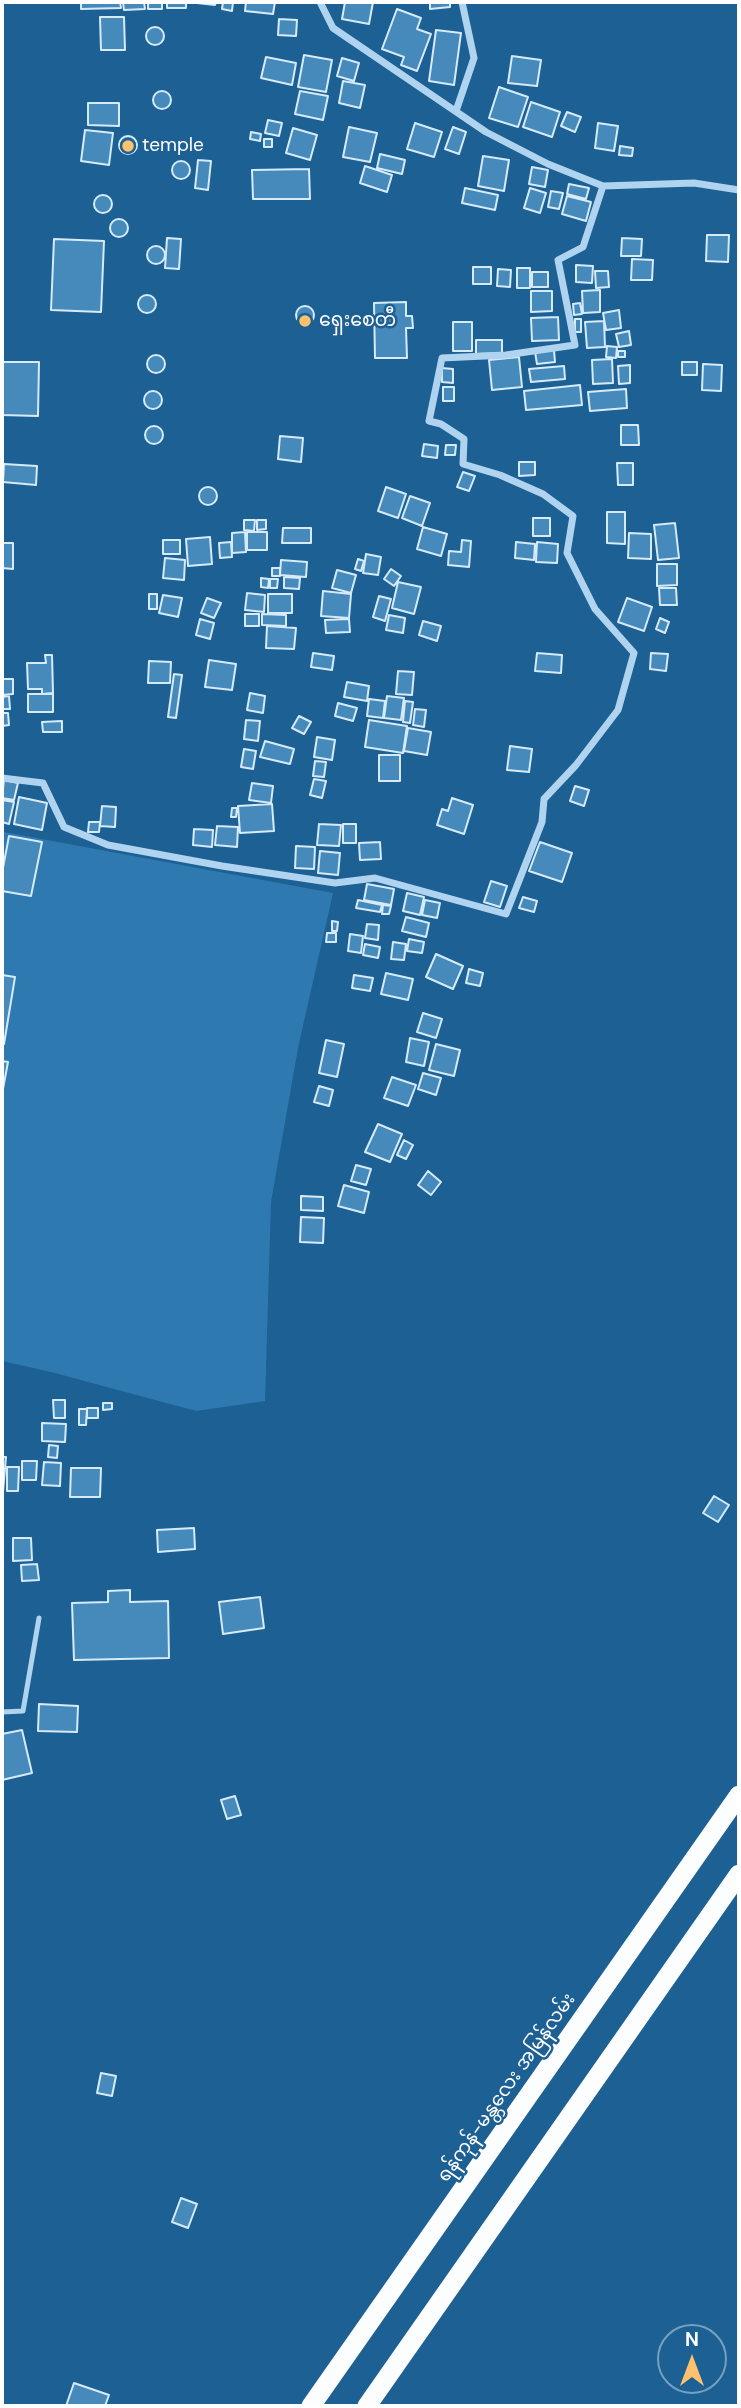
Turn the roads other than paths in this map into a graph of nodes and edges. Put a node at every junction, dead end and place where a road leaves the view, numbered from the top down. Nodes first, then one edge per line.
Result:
1 (320, 2) edge
2 (462, 2) edge
3 (456, 111) junction
4 (603, 186) junction
5 (739, 190) edge
6 (2, 778) edge
7 (39, 1618) dead end
8 (2, 1712) edge
9 (739, 1795) edge
10 (739, 1874) edge
11 (311, 2406) edge
12 (367, 2406) edge

1 - 3 street
2 - 3 street
3 - 4 street
4 - 5 street
4 - 6 street
7 - 8 lane
9 - 11 highway, ရန်ကုန်-မန္တလေး အမြန်လမ်း
10 - 12 highway

